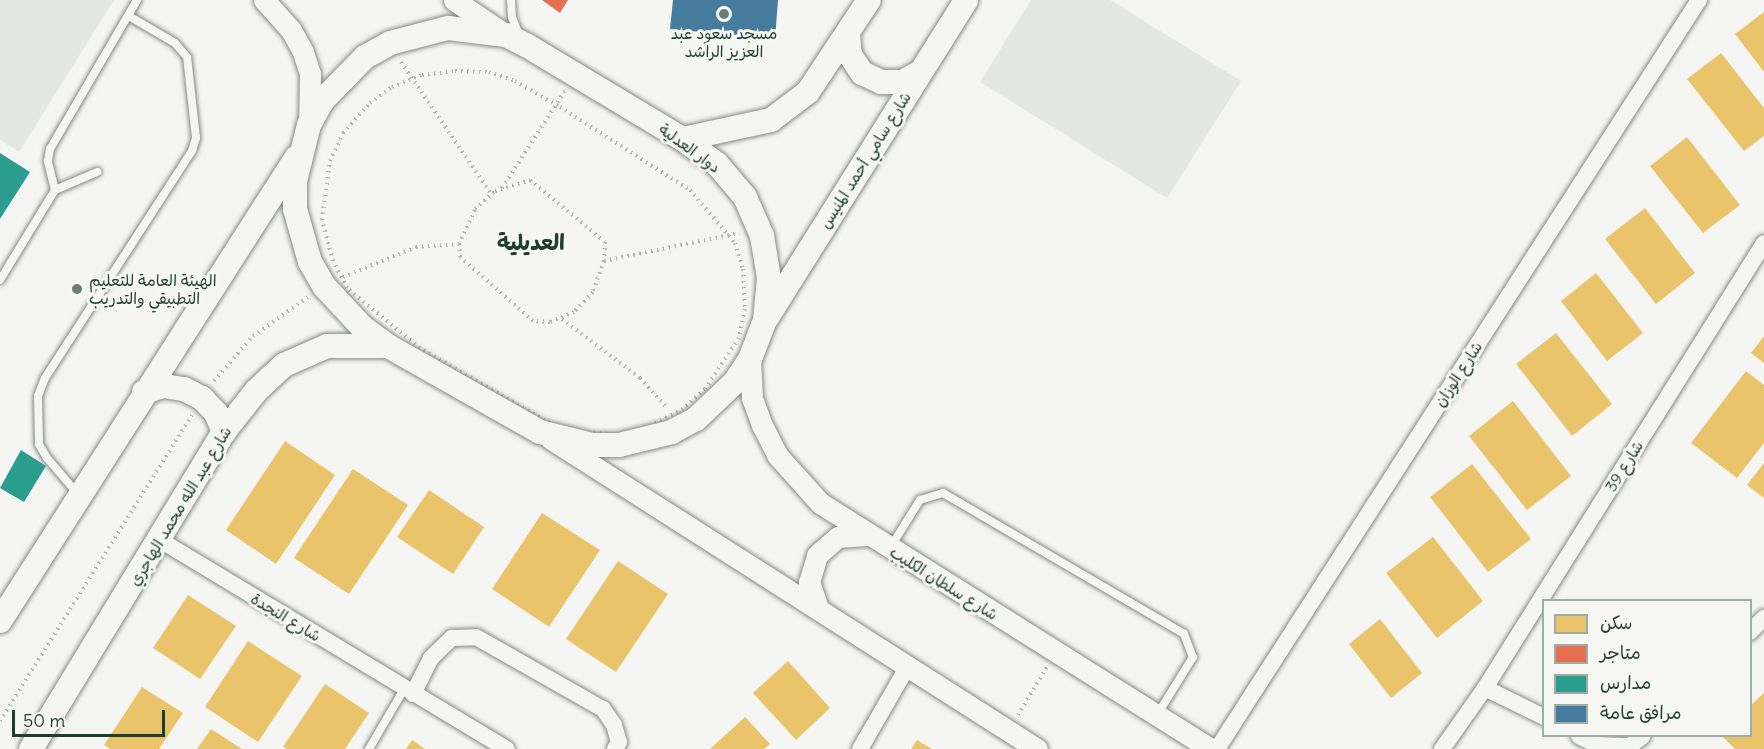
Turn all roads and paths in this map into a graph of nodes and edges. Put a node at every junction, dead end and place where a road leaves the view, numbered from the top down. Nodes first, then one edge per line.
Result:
1 (137, 0) edge
2 (264, 0) edge
3 (454, 0) edge
4 (511, 0) edge
5 (869, 0) edge
6 (966, 0) edge
7 (1699, 0) edge
8 (129, 16) junction
9 (848, 34) junction
10 (516, 40) junction
11 (390, 43) junction
12 (921, 72) junction
13 (576, 74) junction
14 (411, 79) junction
15 (556, 105) junction
16 (309, 125) junction
17 (683, 139) junction
18 (299, 153) junction
19 (97, 172) dead end
20 (501, 188) junction
21 (55, 190) junction
22 (491, 194) junction
23 (757, 225) junction
24 (730, 237) junction
25 (1764, 243) edge
26 (459, 244) junction
27 (604, 261) junction
28 (0, 280) edge
29 (333, 282) junction
30 (562, 319) junction
31 (765, 321) junction
32 (388, 346) junction
33 (750, 359) junction
34 (144, 392) junction
35 (202, 398) junction
36 (676, 421) junction
37 (224, 432) junction
38 (540, 432) junction
39 (79, 495) junction
40 (866, 535) junction
41 (160, 540) junction
42 (890, 549) junction
43 (818, 608) junction
44 (1764, 618) edge
45 (0, 621) edge
46 (1752, 630) edge
47 (1055, 653) junction
48 (908, 666) junction
49 (1485, 688) junction
50 (409, 692) junction
51 (1157, 716) junction
52 (1542, 716) edge
53 (0, 721) edge
54 (1008, 731) junction
55 (1583, 737) edge
56 (1641, 737) edge
57 (38, 747) edge
58 (369, 749) edge
59 (507, 749) edge
60 (615, 749) edge
61 (860, 749) edge
62 (1037, 749) edge
63 (1211, 749) edge
64 (1217, 749) edge
65 (1442, 749) edge

1 - 8 lane
2 - 16 street
3 - 10 street
4 - 10 lane
5 - 9 main road
6 - 12 main road, شارع سامي أحمد المنيس
7 - 64 street, شارع الوزان
8 - 21 lane
8 - 39 lane
9 - 12 main road
9 - 17 main road
10 - 11 main road, دوار العدلية
10 - 13 main road, دوار العدلية
11 - 14 path
11 - 16 main road, دوار العدلية
12 - 31 main road, شارع سامي أحمد المنيس
13 - 15 path
13 - 17 main road, دوار العدلية
14 - 15 path
14 - 22 path
14 - 29 path
15 - 20 path
15 - 24 path
16 - 18 main road, دوار العدلية
17 - 23 main road, دوار العدلية
18 - 29 main road, دوار العدلية
18 - 34 main road
19 - 21 lane
20 - 22 path
20 - 27 path
21 - 28 lane
22 - 26 path
23 - 24 path
23 - 31 main road, دوار العدلية
24 - 27 path
24 - 36 path
25 - 49 street, شارع 39
26 - 29 path
26 - 30 path
27 - 30 path
29 - 32 main road, دوار العدلية
29 - 35 path
29 - 36 path
30 - 36 path
31 - 33 main road, دوار العدلية
32 - 37 main road, شارع عبد الله محمد الهاجري
32 - 38 main road, دوار العدلية
33 - 36 main road, دوار العدلية
33 - 40 street, شارع سلطان الكليب
34 - 35 main road
34 - 39 main road
35 - 37 main road
35 - 53 path
36 - 38 main road, دوار العدلية
37 - 41 main road, شارع عبد الله محمد الهاجري
38 - 43 street
39 - 45 main road
40 - 42 street, شارع سلطان الكليب
40 - 43 street
41 - 50 street, شارع النجدة
41 - 57 main road, شارع عبد الله محمد الهاجري
42 - 47 street, شارع سلطان الكليب
42 - 51 lane
43 - 48 street
44 - 46 street
47 - 51 street, شارع سلطان الكليب
47 - 54 path
48 - 54 street
48 - 61 street
49 - 52 street
49 - 65 street, شارع 39
50 - 58 lane
50 - 59 street, شارع النجدة
50 - 60 street
51 - 63 street, شارع سلطان الكليب
54 - 62 street
55 - 56 street

